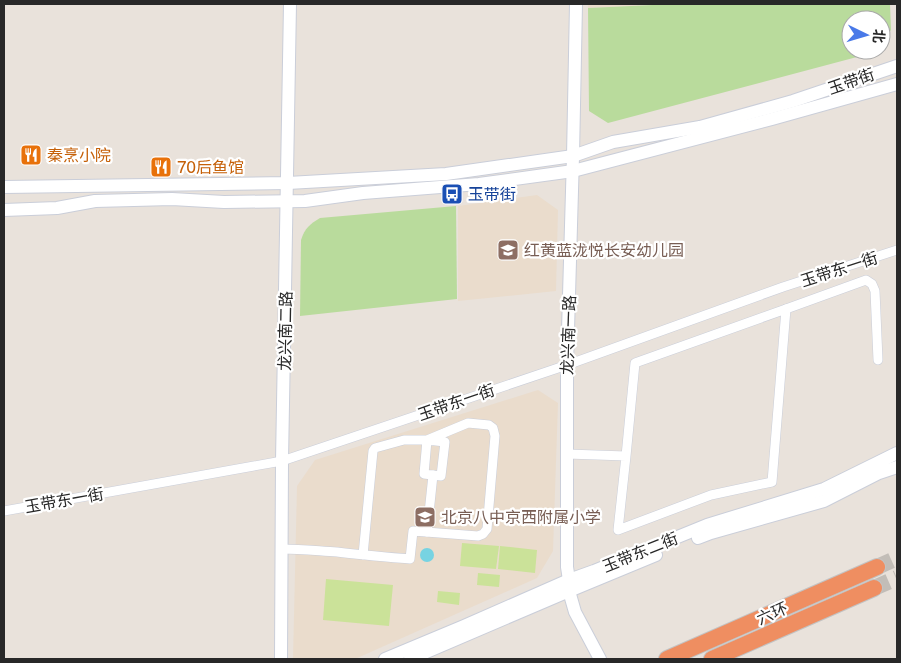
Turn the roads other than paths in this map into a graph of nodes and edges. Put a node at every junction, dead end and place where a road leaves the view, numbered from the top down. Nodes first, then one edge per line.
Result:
1 (290, 4) edge
2 (576, 4) edge
3 (897, 66) edge
4 (897, 84) edge
5 (574, 156) junction
6 (573, 171) junction
7 (288, 183) junction
8 (4, 187) edge
9 (287, 202) junction
10 (4, 210) edge
11 (897, 250) edge
12 (786, 310) junction
13 (878, 360) dead end
14 (567, 365) junction
15 (427, 440) junction
16 (897, 453) edge
17 (567, 454) junction
18 (626, 456) junction
19 (282, 461) junction
20 (897, 467) edge
21 (432, 475) junction
22 (4, 511) edge
23 (427, 532) junction
24 (282, 549) junction
25 (363, 555) junction
26 (877, 567) tunnel mouth
27 (569, 585) junction
28 (874, 588) tunnel mouth
29 (281, 659) edge
30 (385, 659) edge
31 (410, 659) edge
32 (600, 659) edge
33 (667, 659) edge
34 (712, 659) edge

1 - 7 street, 龙兴南二路
2 - 5 street, 龙兴南一路
3 - 5 street, 玉带街
4 - 6 street, 玉带街
5 - 6 street, 龙兴南一路
5 - 7 street, 玉带街
6 - 9 street, 玉带街
6 - 14 street, 龙兴南一路
7 - 8 street, 玉带街
7 - 9 street, 龙兴南二路
9 - 10 street, 玉带街
9 - 19 street, 龙兴南二路
11 - 14 street, 玉带东一街
12 - 13 street
12 - 18 street
12 - 18 street
14 - 17 street, 龙兴南一路
14 - 19 street, 玉带东一街
15 - 21 street
15 - 21 street
15 - 23 street
15 - 25 street
16 - 27 street, 玉带东二街
17 - 18 street
17 - 27 street, 龙兴南一路
19 - 22 street, 玉带东一街
19 - 24 street, 龙兴南二路
20 - 27 street, 玉带东二街
21 - 23 street
23 - 25 street
24 - 25 street
24 - 29 street, 龙兴南二路
26 - 33 highway, 六环
27 - 30 street, 玉带东二街
27 - 31 street, 玉带东二街
27 - 32 street, 龙兴南一路
28 - 34 highway, 六环

